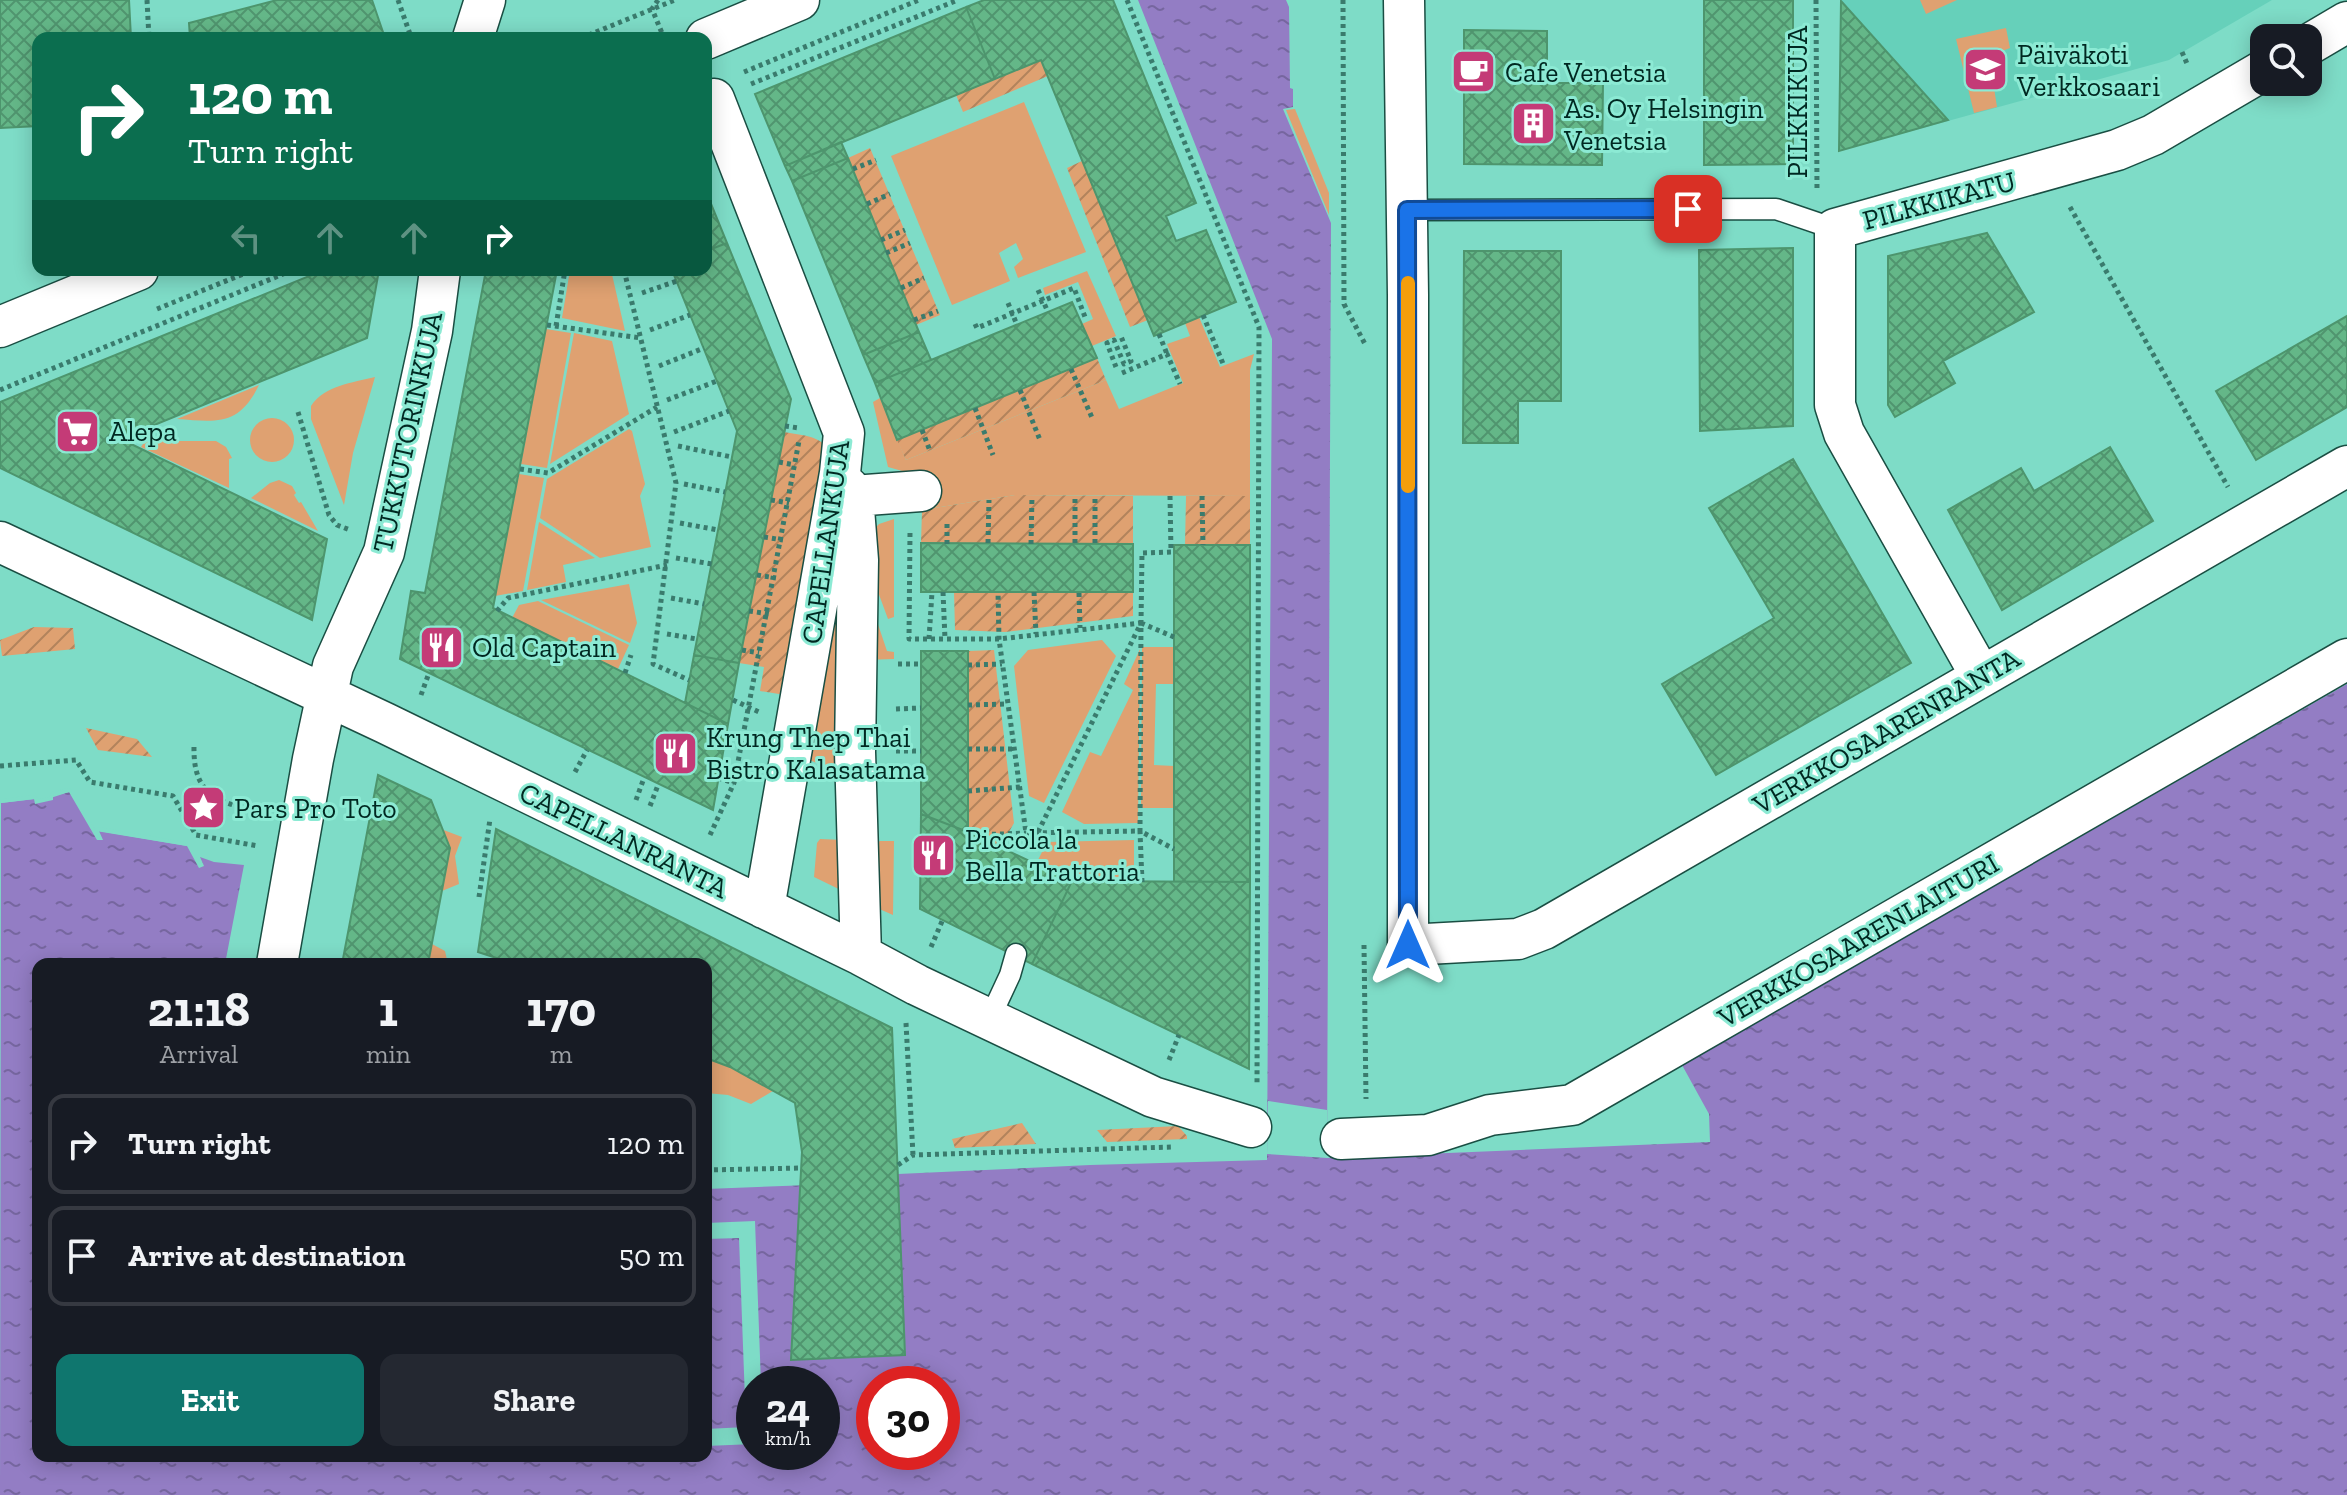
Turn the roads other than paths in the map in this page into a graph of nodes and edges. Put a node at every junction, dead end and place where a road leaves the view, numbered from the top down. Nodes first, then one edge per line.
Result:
1 (485, 0) edge
2 (799, 0) edge
3 (1404, 0) edge
4 (2347, 22) edge
5 (475, 32) edge
6 (712, 36) edge
7 (2322, 37) edge
8 (2250, 78) edge
9 (725, 87) road end
10 (1407, 210) junction
11 (1826, 217) junction
12 (123, 276) edge
13 (439, 276) edge
14 (0, 327) edge
15 (2347, 466) edge
16 (846, 484) junction
17 (915, 491) road end
18 (0, 542) edge
19 (2347, 659) edge
20 (1981, 676) junction
21 (326, 697) junction
22 (764, 908) junction
23 (1016, 954) dead end
24 (861, 955) junction
25 (278, 958) edge
26 (989, 1020) junction
27 (1245, 1125) road end
28 (1341, 1139) dead end

1 - 5 street
2 - 6 street
3 - 10 street
4 - 7 street
8 - 11 street, PILKKIKATU
9 - 16 street, CAPELLANKUJA
10 - 11 lane
10 - 20 street, VERKKOSAARENRANTA
11 - 20 street, PILKKIKATU
12 - 14 street
13 - 21 street, TUKKUTORINKUJA
15 - 20 street, VERKKOSAARENRANTA
16 - 17 street
16 - 22 street, CAPELLANKUJA
16 - 24 street
18 - 21 street, CAPELLANRANTA
19 - 28 street, VERKKOSAARENLAITURI
21 - 22 street, CAPELLANRANTA
21 - 25 street, TUKKUTORINKUJA
22 - 24 street, CAPELLANRANTA
23 - 26 lane
24 - 26 street, CAPELLANRANTA
26 - 27 street, CAPELLANRANTA

